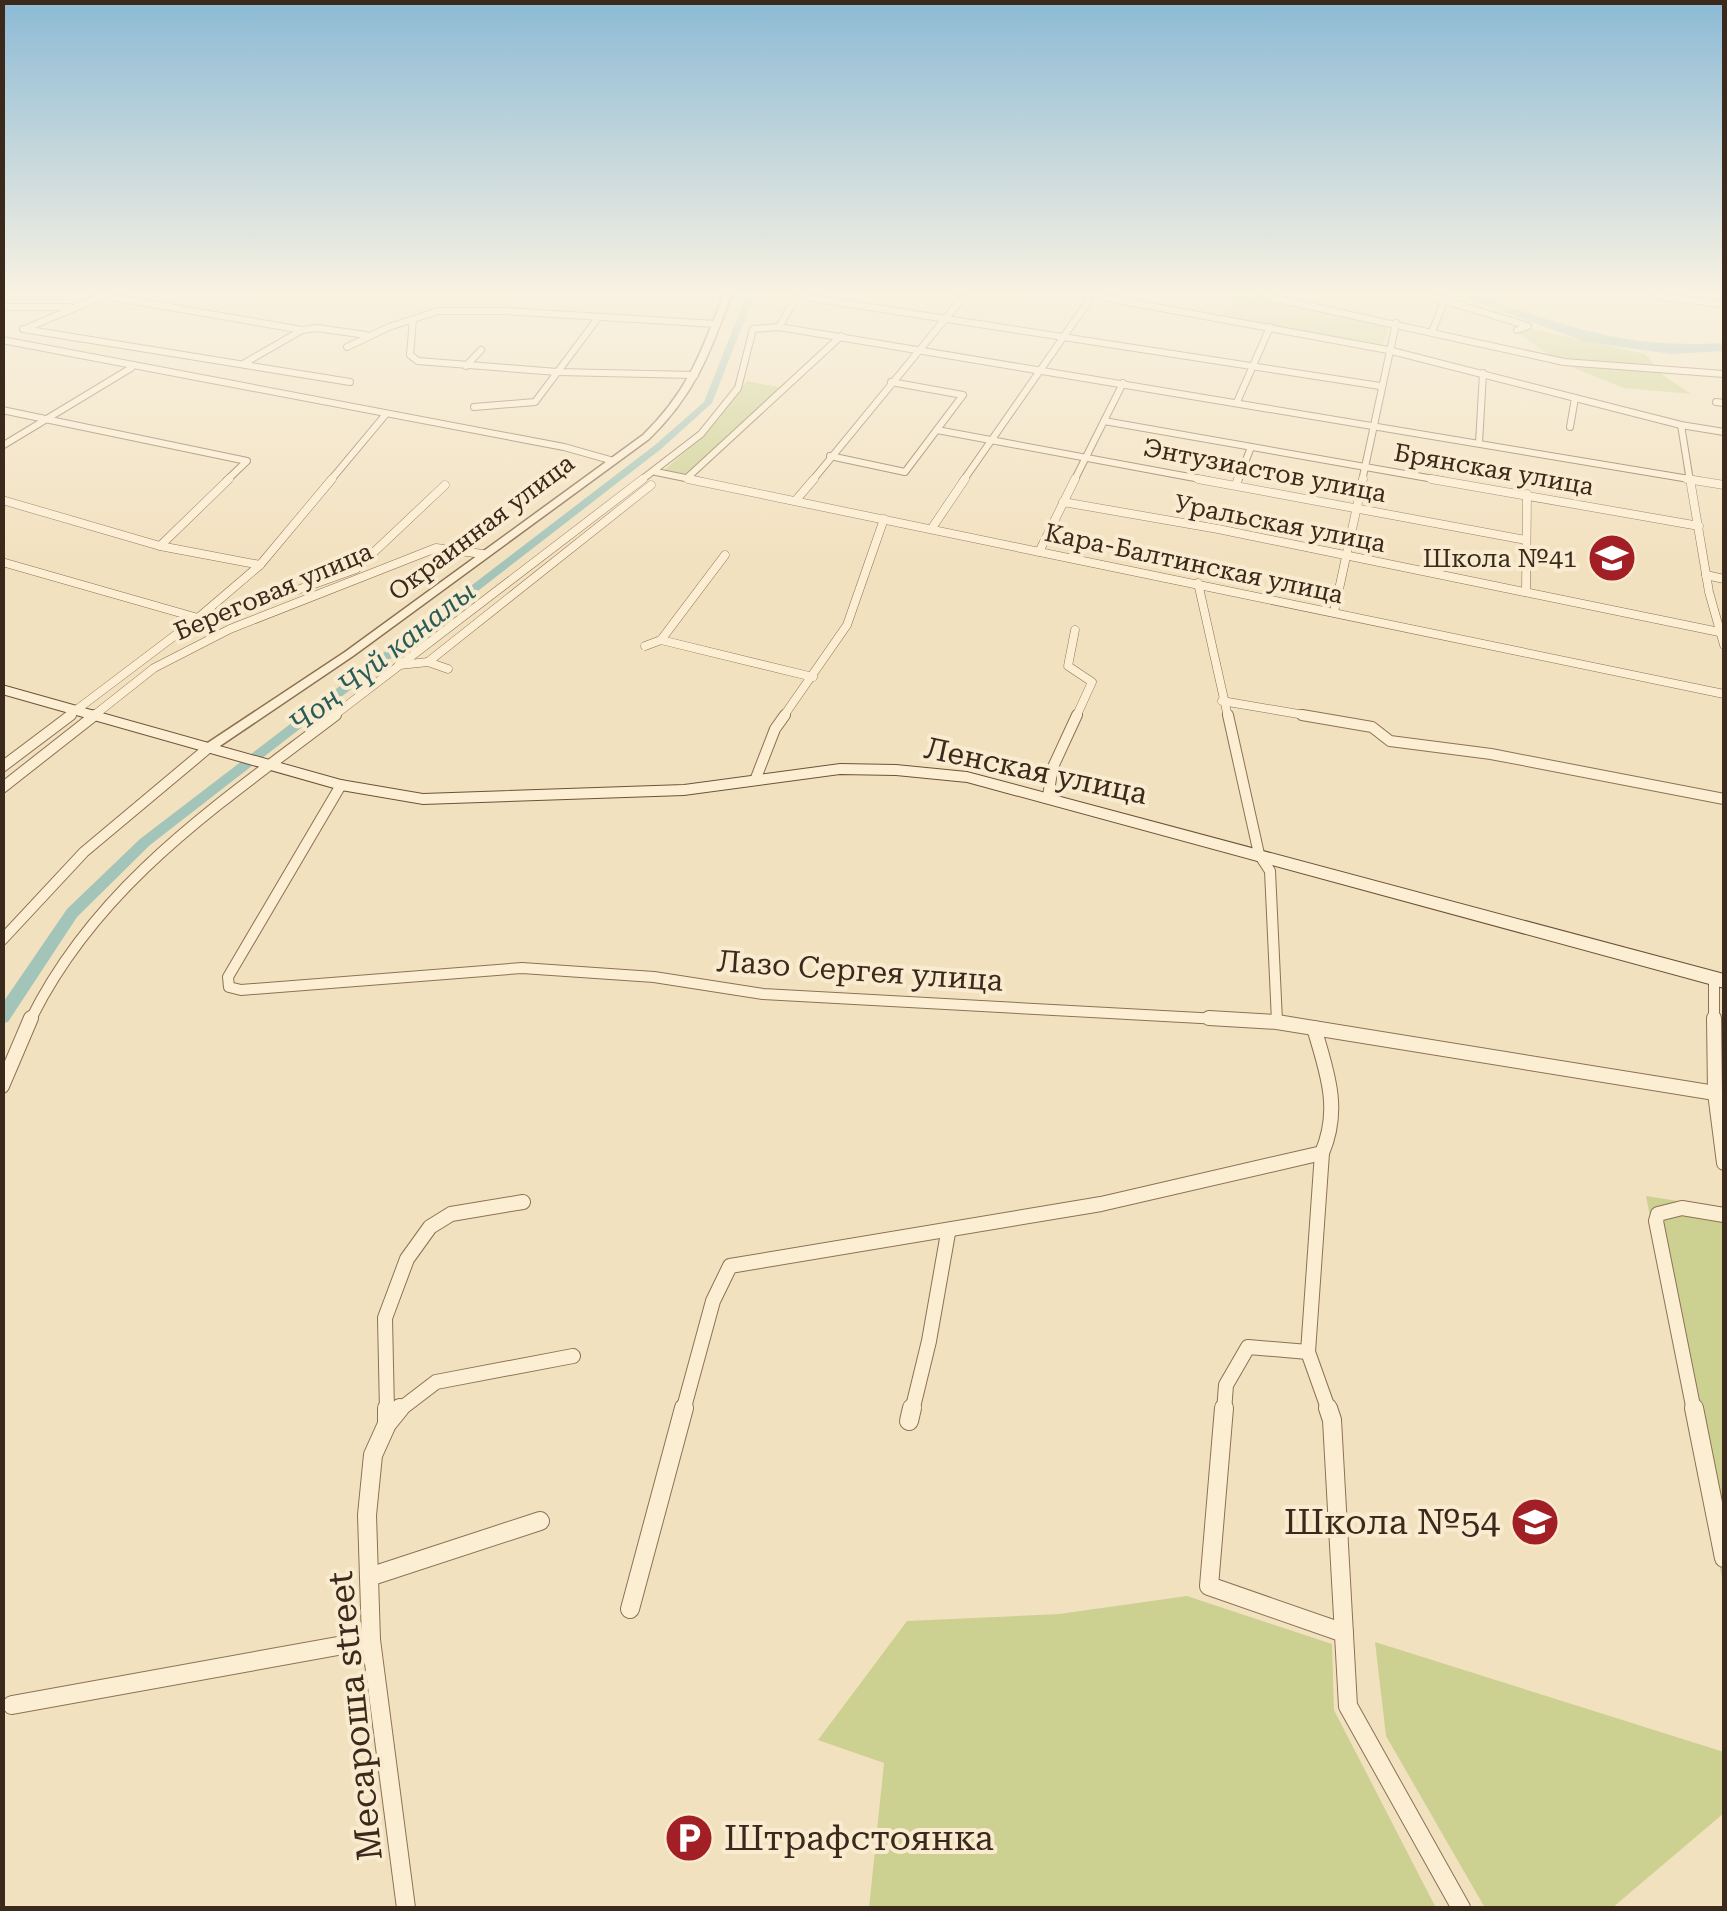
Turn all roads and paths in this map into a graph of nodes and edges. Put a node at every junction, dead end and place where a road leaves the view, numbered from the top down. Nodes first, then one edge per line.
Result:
1 (102, 385) edge
2 (230, 385) edge
3 (547, 385) edge
4 (690, 385) edge
5 (739, 385) edge
6 (788, 385) edge
7 (887, 385) edge
8 (907, 385) edge
9 (1026, 385) edge
10 (1121, 385) edge
11 (1141, 385) edge
12 (1244, 385) edge
13 (1375, 385) edge
14 (1483, 385) edge
15 (1526, 385) edge
16 (1380, 386) joint
17 (1576, 398) junction
18 (1237, 402) junction
19 (474, 407) dead end
20 (2, 410) edge
21 (386, 414) junction
22 (1104, 420) junction
23 (43, 421) junction
24 (1680, 425) junction
25 (1374, 426) junction
26 (1570, 427) dead end
27 (937, 430) junction
28 (1724, 432) edge
29 (992, 440) junction
30 (1480, 443) junction
31 (2, 446) edge
32 (1251, 447) junction
33 (830, 456) junction
34 (1085, 457) junction
35 (610, 460) junction
36 (1365, 466) junction
37 (661, 473) junction
38 (688, 477) junction
39 (1692, 480) junction
40 (445, 485) dead end
41 (1236, 485) junction
42 (1724, 485) edge
43 (1527, 494) junction
44 (2, 500) edge
45 (796, 500) junction
46 (1063, 502) junction
47 (1355, 508) junction
48 (884, 518) junction
49 (1699, 526) junction
50 (932, 528) junction
51 (1526, 540) junction
52 (160, 546) junction
53 (1039, 552) junction
54 (483, 554) junction
55 (725, 555) dead end
56 (1344, 557) junction
57 (2, 562) edge
58 (260, 564) junction
59 (1706, 576) junction
60 (1724, 579) edge
61 (1198, 582) junction
62 (1526, 592) junction
63 (1334, 612) junction
64 (198, 618) junction
65 (1075, 630) dead end
66 (1721, 632) edge
67 (662, 640) junction
68 (1724, 645) edge
69 (645, 646) dead end
70 (428, 662) junction
71 (398, 665) junction
72 (448, 670) dead end
73 (814, 676) junction
74 (5, 692) edge
75 (1724, 694) edge
76 (1222, 702) junction
77 (76, 708) junction
78 (94, 713) junction
79 (210, 749) junction
80 (265, 765) junction
81 (2, 767) edge
82 (756, 778) junction
83 (340, 785) junction
84 (2, 788) edge
85 (1048, 796) junction
86 (1724, 799) edge
87 (1259, 854) junction
88 (2, 940) edge
89 (1719, 979) edge
90 (1277, 1022) junction
91 (1314, 1028) junction
92 (2, 1086) edge
93 (1715, 1093) junction
94 (1322, 1154) junction
95 (1724, 1163) edge
96 (524, 1202) dead end
97 (1724, 1215) edge
98 (948, 1233) junction
99 (1308, 1352) junction
100 (572, 1356) dead end
101 (909, 1421) dead end
102 (387, 1424) junction
103 (540, 1521) dead end
104 (1724, 1558) edge
105 (369, 1577) junction
106 (630, 1609) dead end
107 (1344, 1633) junction
108 (371, 1640) junction
109 (12, 1705) dead end
110 (406, 1908) edge
111 (1461, 1908) edge

1 - 23 street
2 - 21 street
3 - 19 street
4 - 35 street, Окраинная улица
5 - 37 street
6 - 38 street
7 - 33 street
8 - 27 street
9 - 29 street
10 - 22 street
11 - 18 street
12 - 18 street
13 - 16 street
14 - 30 street
15 - 17 street
16 - 25 street
17 - 24 street
17 - 26 street
18 - 25 street
20 - 23 street
21 - 35 street
21 - 58 street
22 - 32 street, Брянская улица
22 - 34 street
23 - 31 street
23 - 52 street
24 - 28 street
24 - 39 street
25 - 30 street
25 - 36 street
27 - 29 street, Энтузиастов улица
27 - 33 street
29 - 34 street, Энтузиастов улица
29 - 50 street
30 - 39 street
32 - 36 street, Брянская улица
32 - 41 street
33 - 45 street
34 - 41 street, Энтузиастов улица
34 - 46 street
35 - 54 street, Окраинная улица
36 - 43 street, Брянская улица
36 - 47 street
37 - 38 street, Кара-Балтинская улица
37 - 70 street
37 - 71 street
38 - 45 street, Кара-Балтинская улица
39 - 42 street
39 - 49 street
40 - 64 street, Береговая улица
41 - 47 street, Энтузиастов улица
43 - 49 street, Брянская улица
43 - 51 street
44 - 52 street
45 - 48 street, Кара-Балтинская улица
46 - 53 street
46 - 56 street, Уральская улица
47 - 51 street, Энтузиастов улица
47 - 56 street
48 - 50 street, Кара-Балтинская улица
48 - 73 street
49 - 59 street
50 - 53 street, Кара-Балтинская улица
51 - 62 street
52 - 58 street
53 - 61 street, Кара-Балтинская улица
54 - 78 street, Береговая улица
54 - 79 street, Окраинная улица
55 - 67 street
56 - 62 street, Уральская улица
56 - 63 street
57 - 64 street
58 - 64 street
59 - 60 street
59 - 66 street
61 - 63 street, Кара-Балтинская улица
61 - 76 street
62 - 66 street, Уральская улица
63 - 75 street, Кара-Балтинская улица
64 - 77 street
65 - 85 street
66 - 68 street
67 - 69 street
67 - 73 street
70 - 71 street
70 - 72 street
71 - 80 street
73 - 82 street
74 - 77 main road, Ленская улица
76 - 86 street
76 - 87 street
77 - 78 main road, Ленская улица
77 - 81 street
78 - 79 main road, Ленская улица
78 - 84 street, Береговая улица
79 - 80 main road, Ленская улица
79 - 88 street
80 - 83 main road, Ленская улица
80 - 92 street
82 - 83 main road, Ленская улица
82 - 85 main road, Ленская улица
83 - 90 street, Лазо Сергея улица
85 - 87 main road, Ленская улица
87 - 89 main road, Ленская улица
87 - 90 street
89 - 93 street
90 - 91 street, Лазо Сергея улица
91 - 93 street, Лазо Сергея улица
91 - 94 street
93 - 95 street
94 - 98 street
94 - 99 street
96 - 102 street
97 - 104 street
98 - 101 street
98 - 106 street
99 - 107 street
99 - 107 street
100 - 102 street, Месароша street
102 - 105 street, Месароша street
103 - 105 street
105 - 108 street, Месароша street
107 - 111 street
108 - 109 street
108 - 110 street, Месароша street

